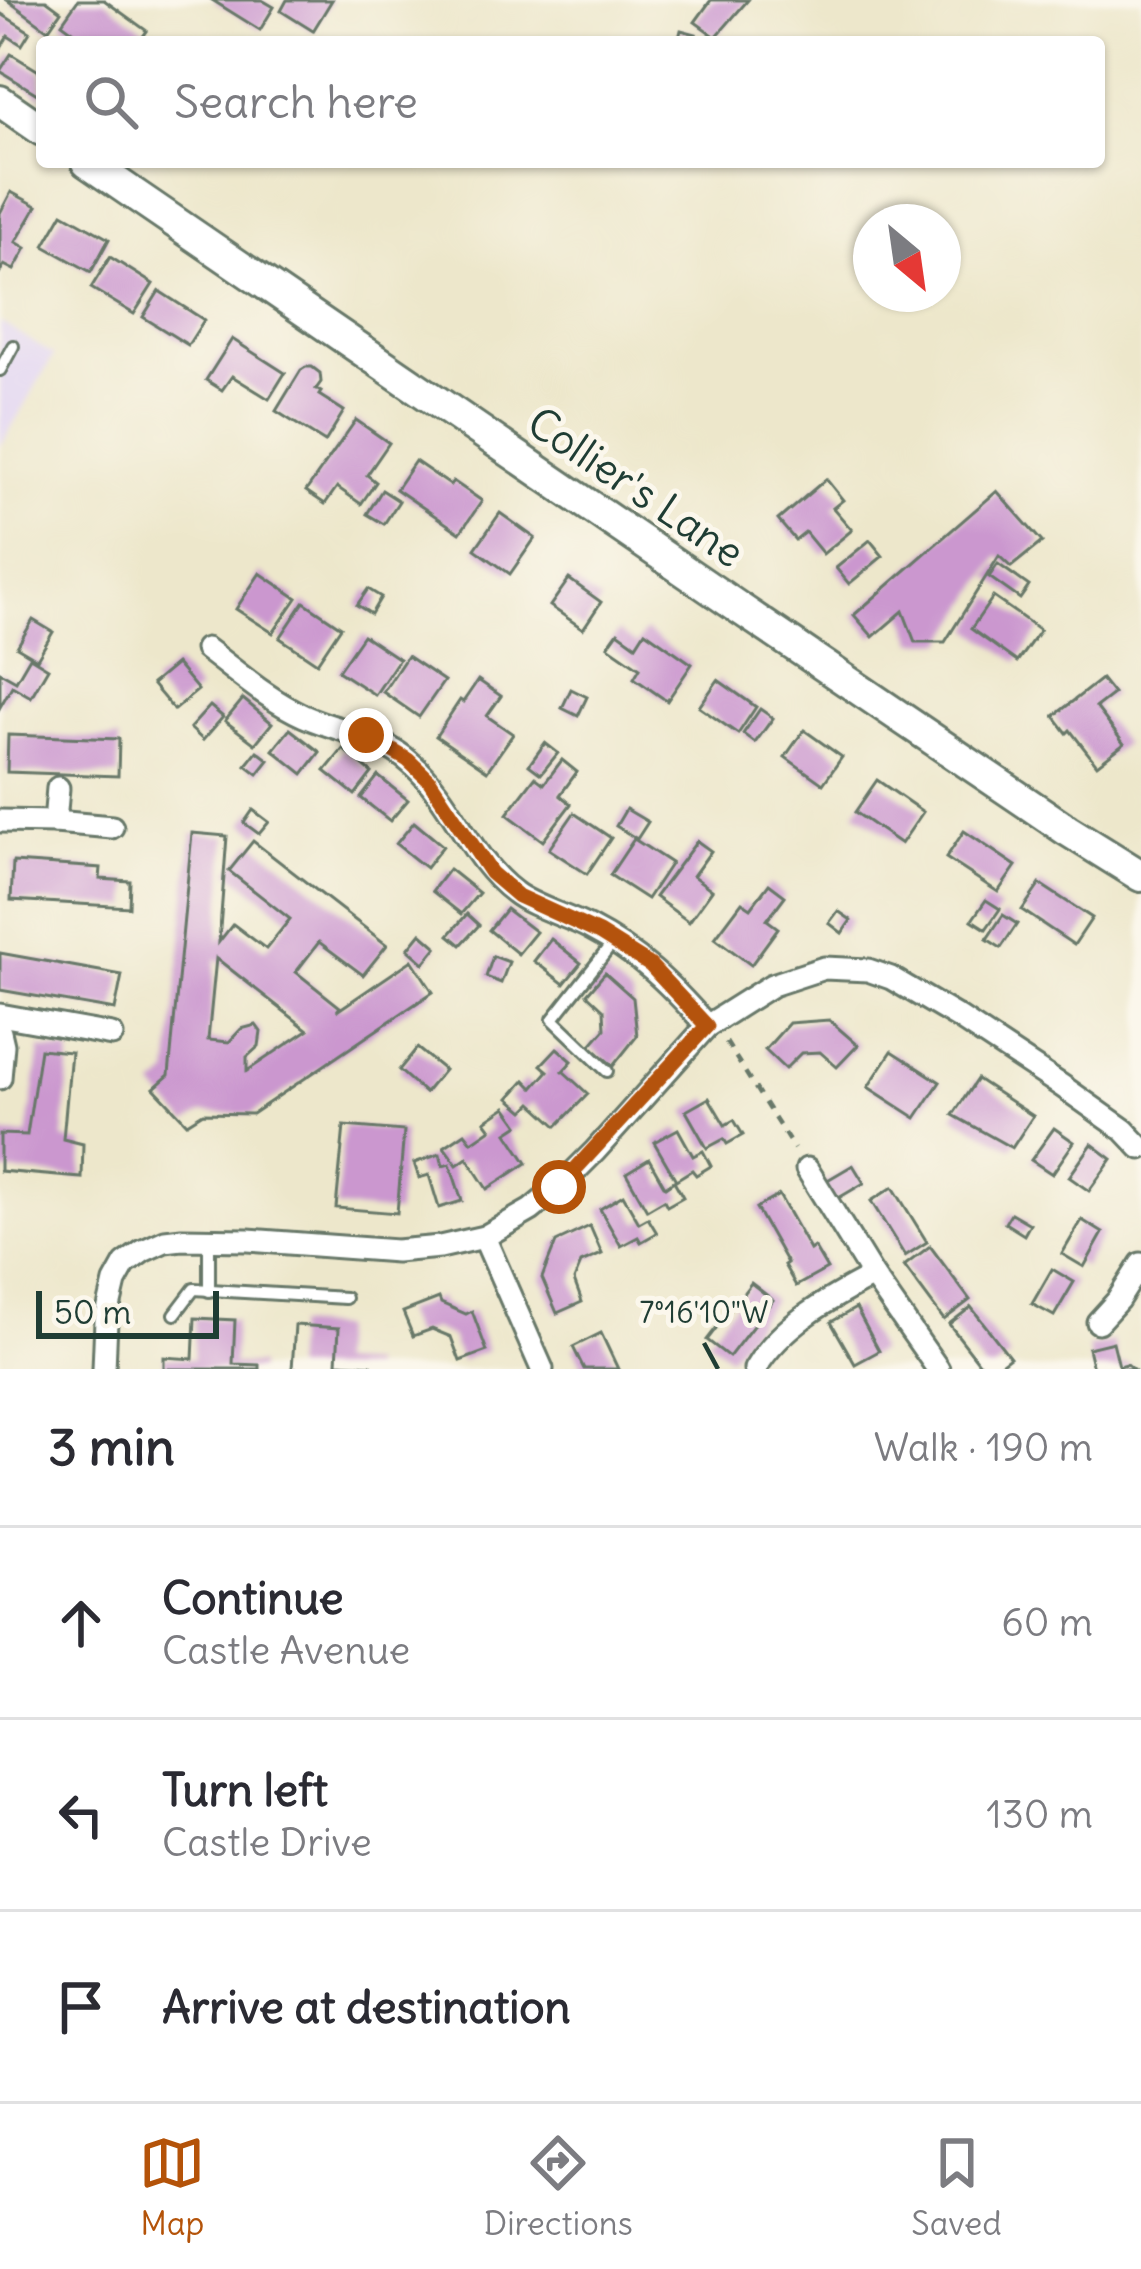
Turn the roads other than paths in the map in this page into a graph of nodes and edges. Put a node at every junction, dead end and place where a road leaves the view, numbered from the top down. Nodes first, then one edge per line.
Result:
1 (0, 100) edge
2 (36, 126) edge
3 (96, 168) edge
4 (14, 346) dead end
5 (0, 370) edge
6 (206, 649) dead end
7 (58, 788) dead end
8 (0, 821) edge
9 (56, 822) junction
10 (112, 827) dead end
11 (1141, 876) edge
12 (614, 942) junction
13 (0, 1015) edge
14 (710, 1024) junction
15 (0, 1032) edge
16 (112, 1035) dead end
17 (1, 1067) edge
18 (607, 1071) dead end
19 (1141, 1148) edge
20 (807, 1169) road end
21 (484, 1237) junction
22 (209, 1241) junction
23 (1141, 1264) edge
24 (873, 1276) junction
25 (209, 1291) junction
26 (345, 1298) dead end
27 (175, 1314) dead end
28 (1099, 1322) dead end
29 (104, 1369) edge
30 (542, 1369) edge
31 (755, 1369) edge
32 (938, 1369) edge

1 - 2 street
3 - 11 street, Collier's Lane
4 - 5 lane
6 - 12 street
7 - 9 street
8 - 9 street
9 - 10 street
12 - 14 street
12 - 18 lane
13 - 16 street
14 - 19 street
14 - 21 street
15 - 17 street
20 - 24 street
21 - 22 street
21 - 30 street
22 - 25 lane
22 - 29 street
23 - 28 street
24 - 31 street
24 - 32 street
25 - 26 lane
25 - 27 lane

